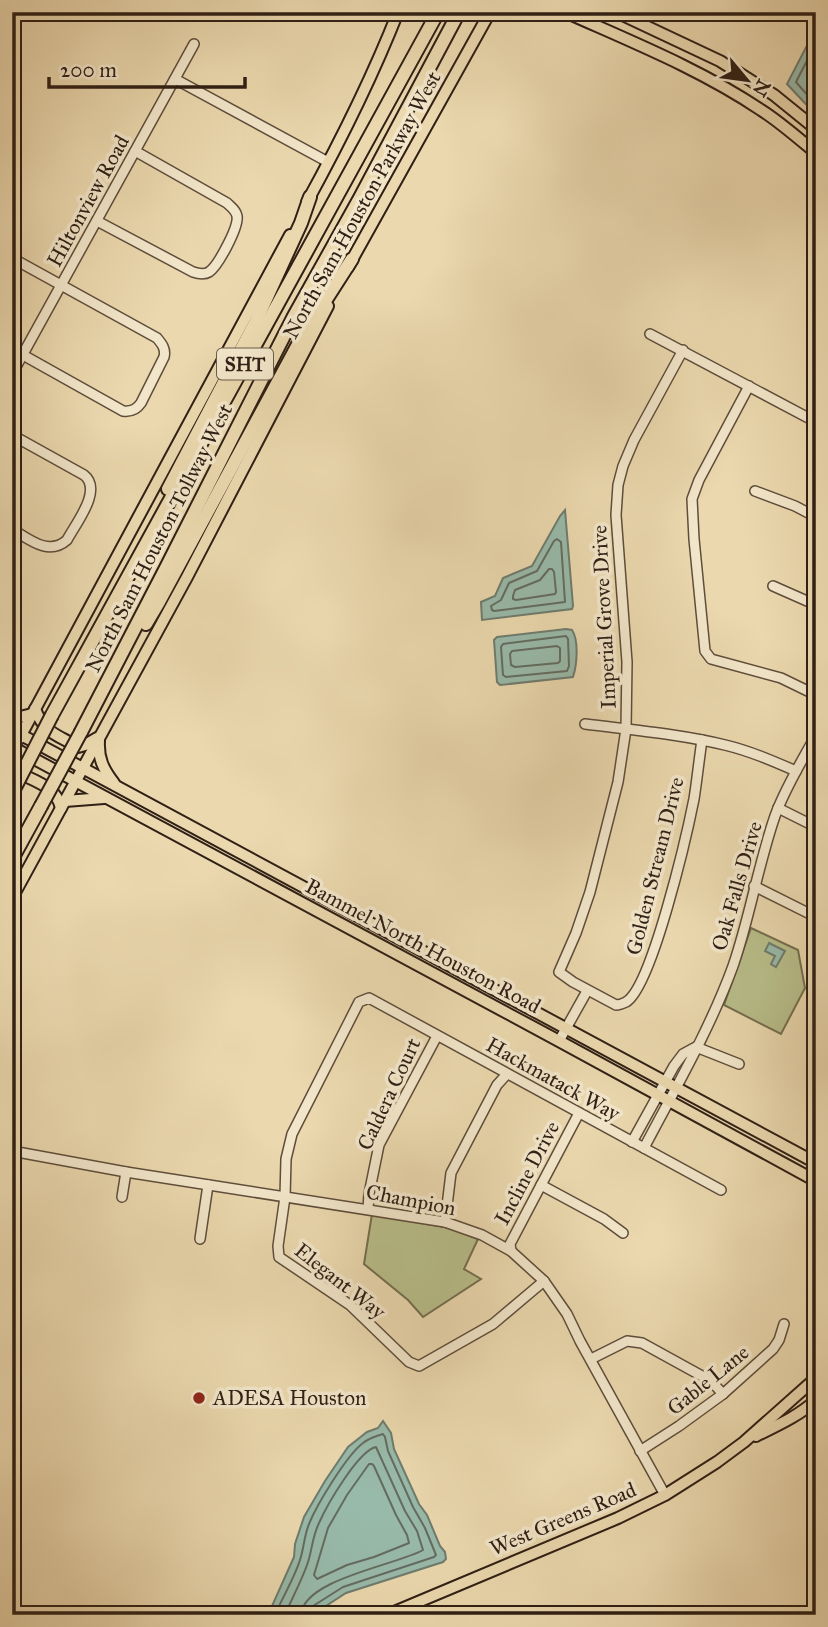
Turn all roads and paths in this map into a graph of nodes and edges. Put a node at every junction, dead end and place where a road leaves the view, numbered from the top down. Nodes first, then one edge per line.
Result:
1 (398, 12) edge
2 (438, 12) edge
3 (458, 12) edge
4 (490, 12) edge
5 (565, 12) edge
6 (616, 12) edge
7 (666, 34) junction
8 (194, 44) dead end
9 (658, 53) junction
10 (175, 79) junction
11 (774, 95) junction
12 (762, 110) junction
13 (816, 129) edge
14 (135, 151) junction
15 (816, 153) edge
16 (328, 162) junction
17 (310, 197) junction
18 (97, 221) junction
19 (12, 258) edge
20 (352, 259) junction
21 (61, 285) junction
22 (650, 334) dead end
23 (683, 350) junction
24 (23, 355) junction
25 (12, 374) edge
26 (749, 386) junction
27 (816, 422) edge
28 (12, 435) edge
29 (755, 491) dead end
30 (816, 517) edge
31 (12, 529) edge
32 (773, 586) dead end
33 (816, 605) edge
34 (105, 619) junction
35 (816, 695) edge
36 (96, 704) junction
37 (34, 711) junction
38 (12, 719) edge
39 (585, 724) dead end
40 (626, 729) junction
41 (17, 732) edge
42 (816, 735) edge
43 (99, 737) junction
44 (702, 740) junction
45 (13, 749) edge
46 (82, 768) junction
47 (796, 771) junction
48 (12, 772) edge
49 (75, 782) junction
50 (115, 785) junction
51 (12, 793) edge
52 (106, 798) junction
53 (63, 805) junction
54 (778, 808) junction
55 (816, 827) edge
56 (12, 859) edge
57 (284, 876) junction
58 (754, 886) junction
59 (276, 890) junction
60 (12, 898) edge
61 (816, 918) edge
62 (399, 937) junction
63 (390, 951) junction
64 (559, 972) joint
65 (587, 991) junction
66 (566, 1027) junction
67 (437, 1035) junction
68 (559, 1041) junction
69 (696, 1047) junction
70 (739, 1064) dead end
71 (507, 1074) junction
72 (666, 1081) junction
73 (676, 1087) junction
74 (658, 1095) junction
75 (668, 1101) junction
76 (579, 1113) junction
77 (632, 1142) junction
78 (643, 1148) junction
79 (12, 1151) edge
80 (804, 1157) junction
81 (816, 1163) edge
82 (796, 1170) junction
83 (126, 1172) junction
84 (816, 1181) edge
85 (208, 1185) junction
86 (541, 1185) junction
87 (721, 1190) dead end
88 (122, 1197) dead end
89 (285, 1197) junction
90 (368, 1209) junction
91 (445, 1222) junction
92 (623, 1233) dead end
93 (200, 1239) dead end
94 (511, 1251) junction
95 (544, 1281) junction
96 (784, 1324) dead end
97 (591, 1359) junction
98 (816, 1378) edge
99 (723, 1394) junction
100 (816, 1400) edge
101 (744, 1442) junction
102 (640, 1451) junction
103 (665, 1495) junction
104 (387, 1615) edge

1 - 16 main road
2 - 34 highway, North Sam Houston Tollway West / SHT
3 - 36 highway, North Sam Houston Tollway West / SHT
4 - 20 main road, North Sam Houston Parkway West
5 - 9 main road
6 - 7 main road
7 - 9 main road
7 - 11 main road
8 - 10 street, Hiltonview Road
9 - 12 main road
10 - 14 street, Hiltonview Road
10 - 16 street
11 - 12 main road
11 - 13 main road
12 - 15 main road
14 - 18 street, Hiltonview Road
14 - 18 street
16 - 17 main road
17 - 34 highway
17 - 37 main road
18 - 21 street, Hiltonview Road
19 - 21 street
20 - 36 highway
20 - 43 main road, North Sam Houston Parkway West
21 - 24 street, Hiltonview Road
21 - 24 street
22 - 23 street
23 - 26 street
23 - 40 street, Imperial Grove Drive
24 - 25 street, Hiltonview Road
26 - 27 street
26 - 35 street
28 - 31 street
29 - 30 street
32 - 33 street
34 - 51 highway, North Sam Houston Tollway West / SHT, bridge
36 - 56 highway, North Sam Houston Tollway West / SHT, bridge
37 - 38 main road
37 - 41 main road
37 - 43 main road
39 - 40 street
40 - 44 street
40 - 64 street, Imperial Grove Drive
41 - 45 main road
41 - 46 main road, Bammel North Houston Road
42 - 47 street, Oak Falls Drive
43 - 46 main road, North Sam Houston Parkway West
43 - 50 main road
44 - 47 street
44 - 65 street, Golden Stream Drive
45 - 49 main road, Bammel North Houston Road
46 - 49 main road, North Sam Houston Parkway West
46 - 50 main road, Bammel North Houston Road
47 - 54 street, Oak Falls Drive
48 - 53 main road
49 - 52 main road, Bammel North Houston Road
49 - 53 main road, North Sam Houston Parkway West
50 - 57 main road, Bammel North Houston Road
52 - 53 main road
52 - 59 main road, Bammel North Houston Road
53 - 60 main road, North Sam Houston Parkway West
54 - 55 street
54 - 58 street, Oak Falls Drive
57 - 59 main road
57 - 62 main road, Bammel North Houston Road
58 - 61 street
58 - 69 street, Oak Falls Drive
59 - 63 main road, Bammel North Houston Road
62 - 63 main road
62 - 66 main road, Bammel North Houston Road
63 - 68 main road, Bammel North Houston Road
64 - 65 street, Golden Stream Drive
65 - 66 street
66 - 68 street
66 - 72 main road, Bammel North Houston Road
67 - 71 street, Hackmatack Way
67 - 89 street, Hackmatack Way
67 - 90 street, Caldera Court
68 - 74 main road, Bammel North Houston Road
69 - 70 street
69 - 72 street, Oak Falls Drive
69 - 73 street, Oak Falls Drive
71 - 76 street, Hackmatack Way
71 - 91 street
72 - 73 main road, Bammel North Houston Road
72 - 74 street, Oak Falls Drive
73 - 75 street, Oak Falls Drive
73 - 80 main road, Bammel North Houston Road
74 - 75 main road, Bammel North Houston Road
74 - 77 street, Oak Falls Drive
75 - 78 street, Oak Falls Drive
75 - 82 main road, Bammel North Houston Road
76 - 77 street, Hackmatack Way
76 - 86 street, Incline Drive
77 - 78 street, Hackmatack Way
78 - 87 street, Hackmatack Way
79 - 83 street, Champion
80 - 81 main road, Bammel North Houston Road
80 - 82 main road
82 - 84 main road, Bammel North Houston Road
83 - 85 street, Champion
83 - 88 street
85 - 89 street, Champion
85 - 93 street
86 - 92 street
86 - 94 street, Incline Drive
89 - 90 street, Champion
89 - 95 street, Elegant Way
90 - 91 street, Champion
91 - 94 street, Champion
94 - 95 street, Champion
95 - 97 street, Champion
96 - 99 street, Gable Lane
97 - 99 street
97 - 102 street, Champion
98 - 101 main road, West Greens Road
99 - 102 street, Gable Lane
100 - 101 main road, West Greens Road
101 - 103 main road, West Greens Road
102 - 103 street, Champion
103 - 104 main road, West Greens Road

